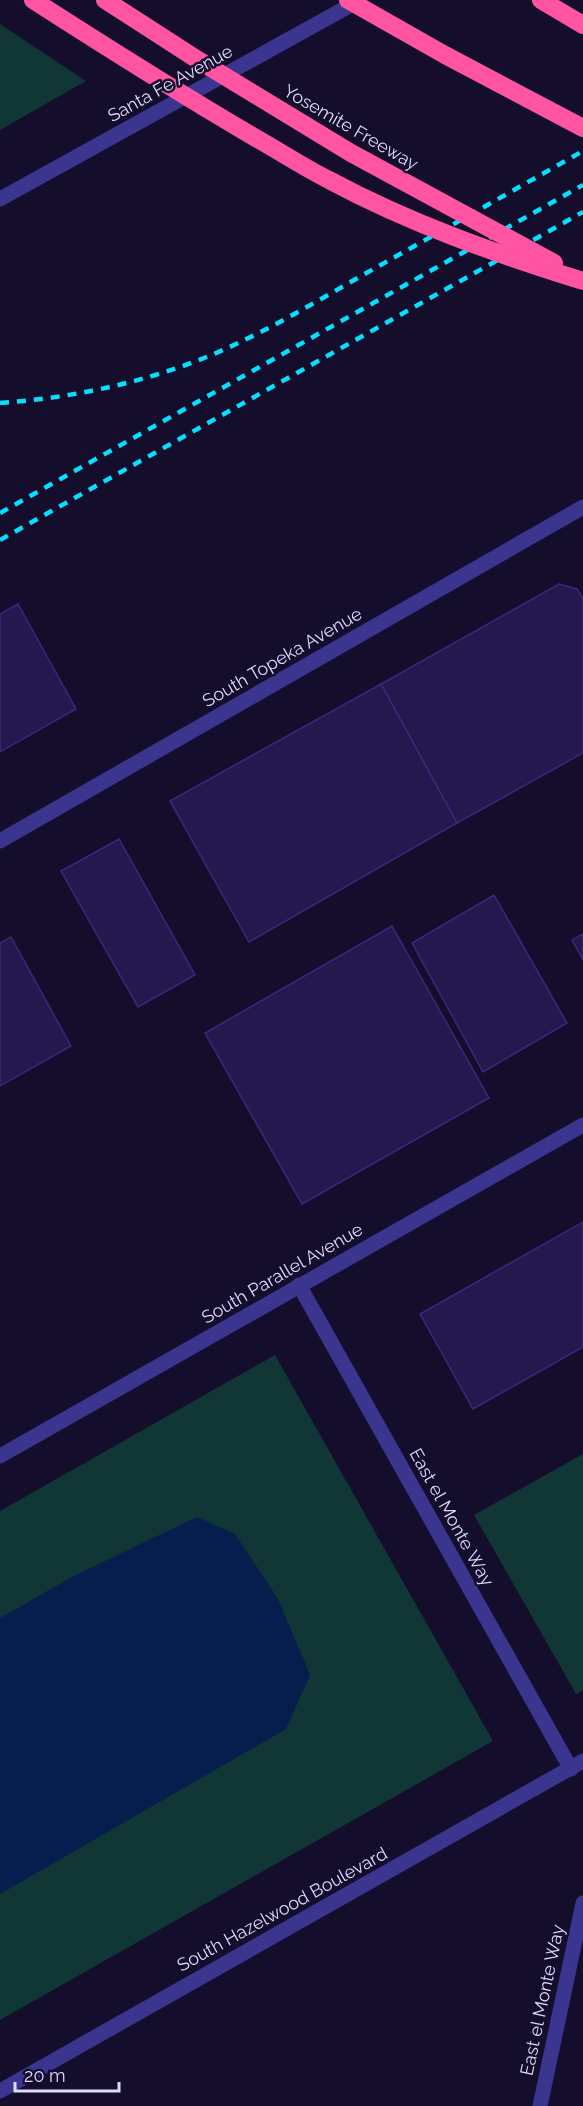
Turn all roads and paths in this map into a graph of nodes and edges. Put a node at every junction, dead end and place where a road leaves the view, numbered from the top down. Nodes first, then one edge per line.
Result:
1 (33, 0) edge
2 (105, 0) edge
3 (348, 0) edge
4 (360, 0) edge
5 (541, 0) edge
6 (583, 25) edge
7 (583, 128) edge
8 (0, 199) edge
9 (583, 280) edge
10 (581, 512) edge
11 (0, 841) edge
12 (583, 1125) edge
13 (299, 1286) junction
14 (0, 1456) edge
15 (577, 1765) edge
16 (583, 1903) edge
17 (0, 2091) edge
18 (540, 2106) edge

1 - 9 highway, bridge
2 - 9 highway, Yosemite Freeway, bridge
3 - 7 highway, bridge
4 - 8 street, Santa Fe Avenue
5 - 6 highway
10 - 11 street, South Topeka Avenue
12 - 13 street, South Parallel Avenue
13 - 14 street, South Parallel Avenue
13 - 15 street, East el Monte Way
15 - 17 street, South Hazelwood Boulevard
16 - 18 street, East el Monte Way

